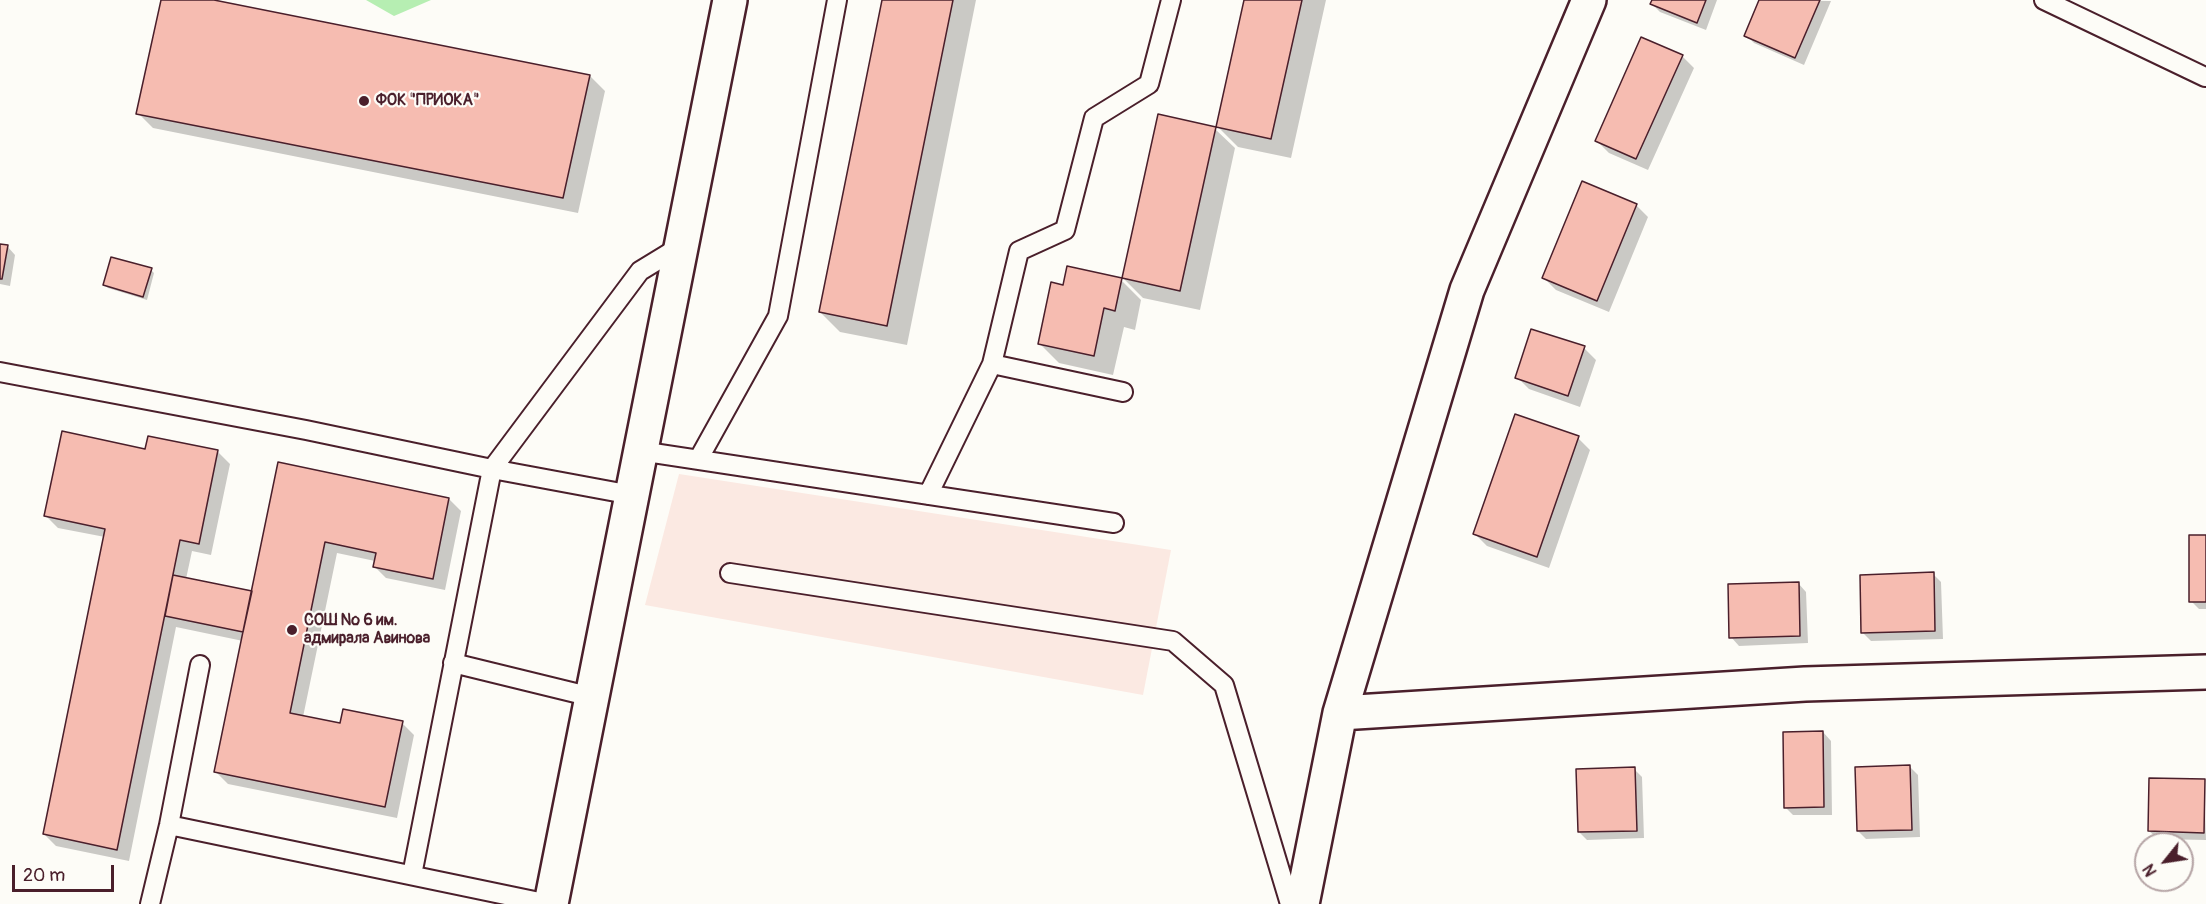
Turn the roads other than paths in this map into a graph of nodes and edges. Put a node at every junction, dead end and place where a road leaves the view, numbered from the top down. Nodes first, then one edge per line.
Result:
1 (730, 0) edge
2 (837, 0) edge
3 (1171, 0) edge
4 (1589, 0) edge
5 (2044, 0) edge
6 (2205, 77) edge
7 (681, 246) junction
8 (992, 364) junction
9 (0, 372) edge
10 (1123, 392) dead end
11 (640, 451) junction
12 (698, 460) junction
13 (492, 469) junction
14 (632, 495) junction
15 (928, 495) junction
16 (1114, 523) dead end
17 (730, 573) dead end
18 (453, 663) junction
19 (200, 665) dead end
20 (2206, 672) edge
21 (592, 697) junction
22 (1340, 713) junction
23 (168, 825) junction
24 (412, 875) junction
25 (150, 904) edge
26 (550, 904) edge
27 (1290, 904) edge
28 (1302, 904) edge

1 - 7 street
2 - 12 lane
3 - 8 lane
4 - 22 street
5 - 6 lane
7 - 11 street
7 - 13 lane
8 - 10 lane
8 - 15 lane
9 - 13 lane
11 - 12 lane
11 - 14 street
12 - 15 lane
13 - 14 lane
13 - 18 lane
14 - 21 street
15 - 16 lane
17 - 27 lane
18 - 21 lane
18 - 24 lane
19 - 23 lane
20 - 22 street
21 - 26 street
22 - 28 street
23 - 24 lane
23 - 25 lane
24 - 26 lane

